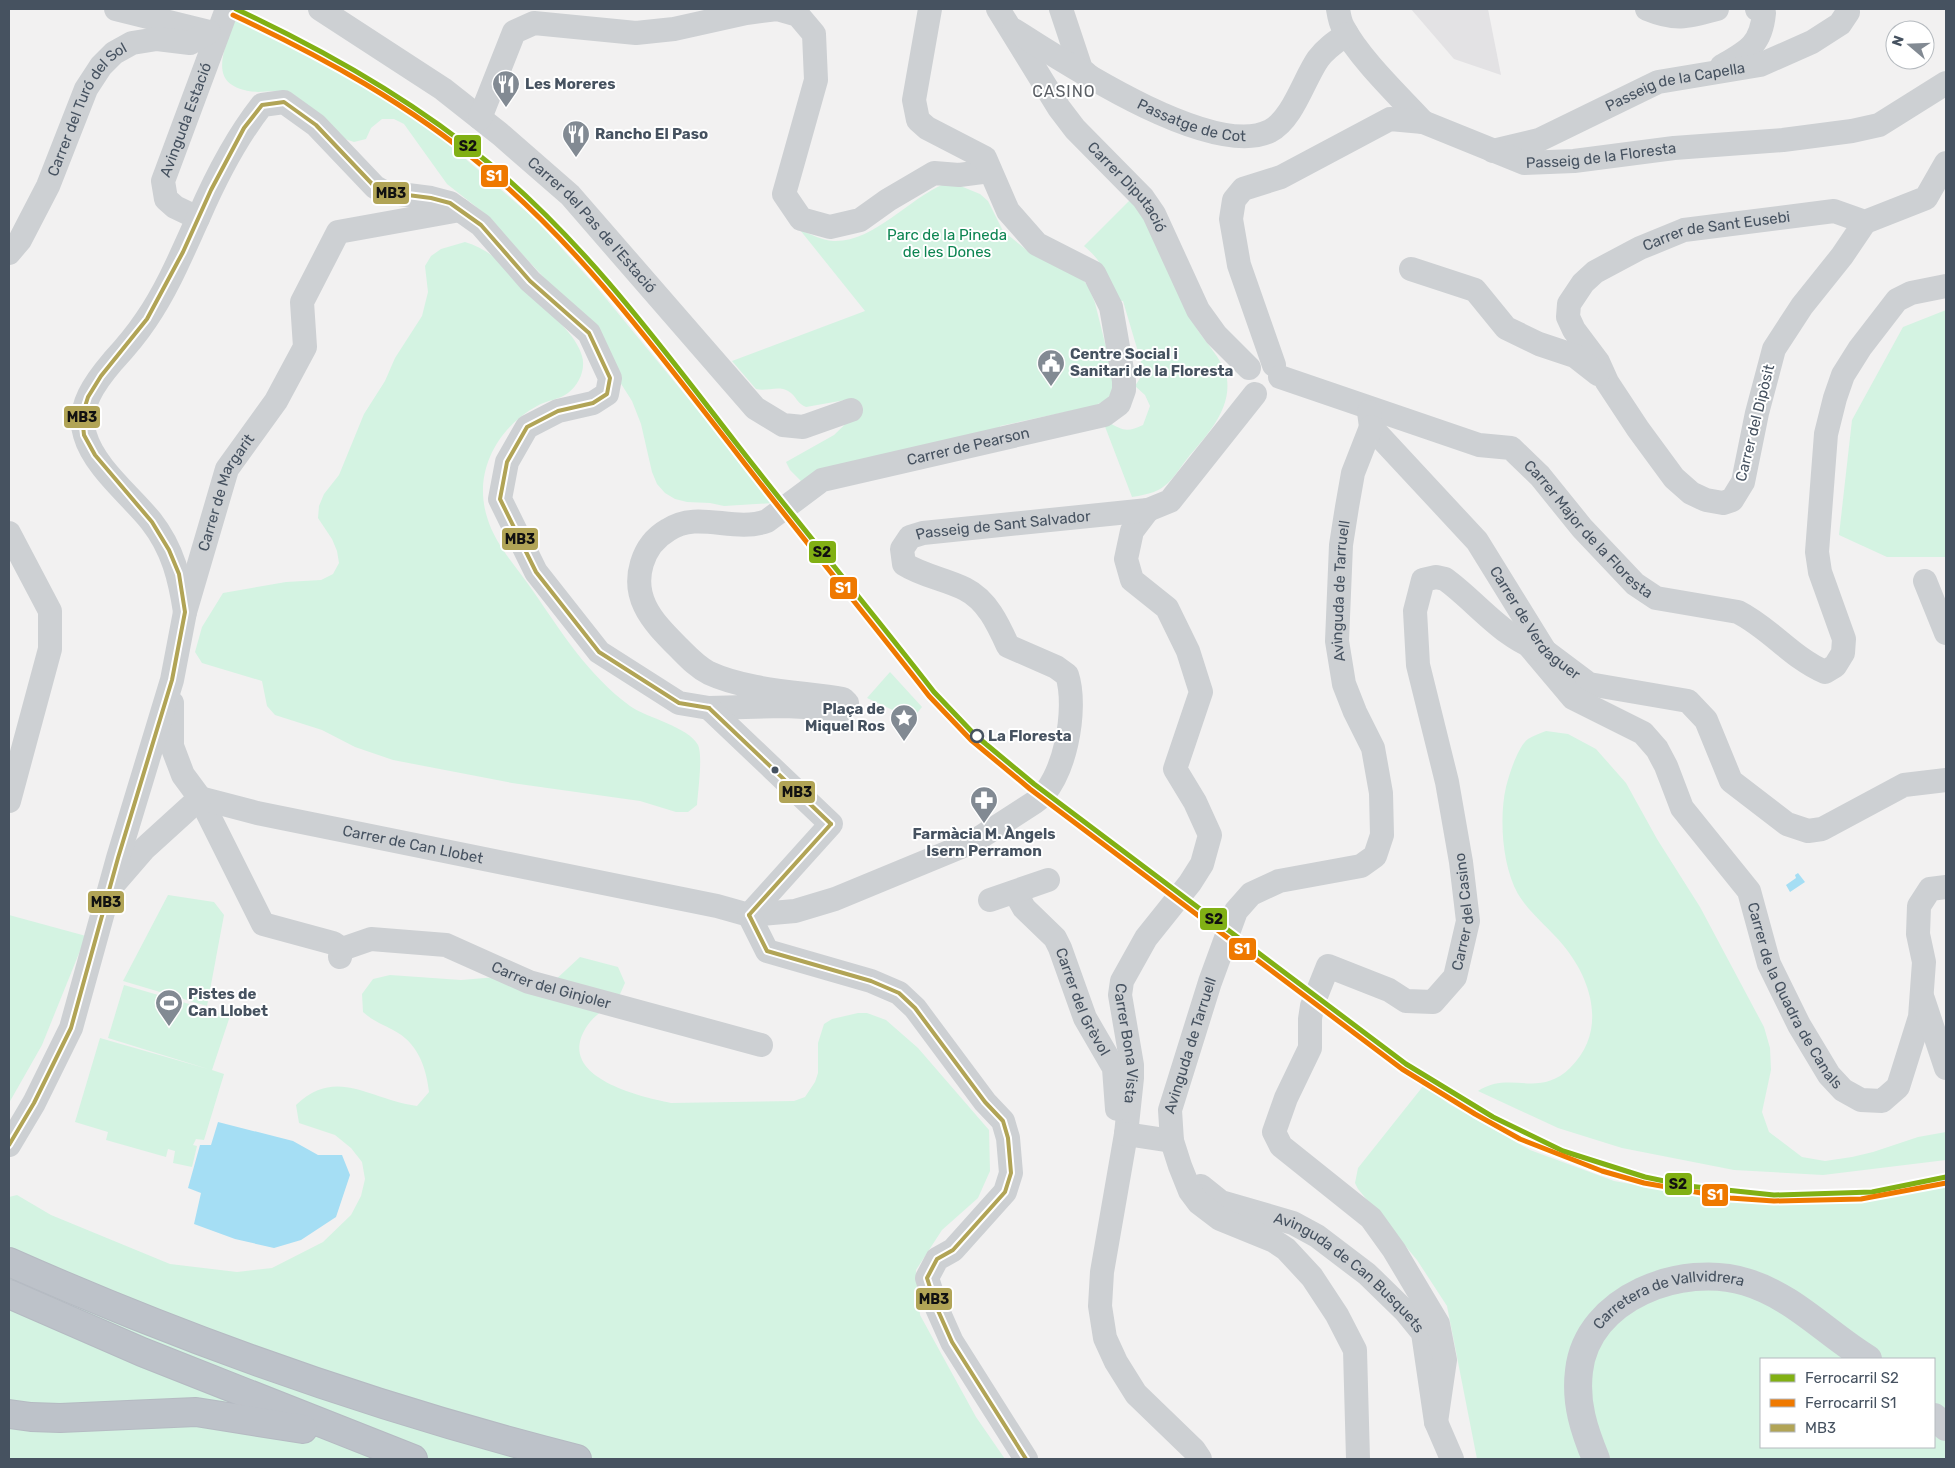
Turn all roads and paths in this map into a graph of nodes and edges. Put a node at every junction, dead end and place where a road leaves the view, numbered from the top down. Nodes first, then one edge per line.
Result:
1 (116, 9) edge
2 (320, 9) edge
3 (930, 9) edge
4 (1061, 9) edge
5 (1338, 9) edge
6 (1647, 9) edge
7 (1717, 9) edge
8 (1757, 9) edge
9 (1847, 9) edge
10 (1003, 17) edge
11 (219, 24) edge
12 (1347, 34) junction
13 (1708, 74) junction
14 (1094, 80) junction
15 (1946, 83) edge
16 (480, 118) junction
17 (1422, 122) junction
18 (1493, 151) junction
19 (1946, 163) edge
20 (990, 171) junction
21 (460, 210) junction
22 (198, 218) junction
23 (1865, 222) junction
24 (9, 253) edge
25 (1411, 269) dead end
26 (1946, 286) edge
27 (1249, 368) junction
28 (1277, 371) junction
29 (1608, 382) junction
30 (1255, 394) junction
31 (851, 410) dead end
32 (1370, 418) junction
33 (1148, 510) junction
34 (9, 533) edge
35 (1925, 581) dead end
36 (1418, 593) joint
37 (185, 612) junction
38 (1946, 633) edge
39 (1538, 649) junction
40 (172, 680) junction
41 (709, 708) junction
42 (1946, 780) edge
43 (200, 798) junction
44 (9, 801) edge
45 (1048, 880) dead end
46 (1946, 887) edge
47 (108, 891) junction
48 (1015, 892) junction
49 (990, 900) dead end
50 (749, 915) junction
51 (1922, 997) junction
52 (761, 1044) dead end
53 (1946, 1068) edge
54 (1126, 1126) junction
55 (1172, 1141) junction
56 (9, 1145) edge
57 (9, 1253) edge
58 (9, 1262) edge
59 (9, 1294) edge
60 (94, 1299) junction
61 (1864, 1358) edge
62 (1935, 1400) edge
63 (1946, 1406) edge
64 (9, 1414) edge
65 (1935, 1419) edge
66 (1436, 1422) junction
67 (1946, 1427) edge
68 (380, 1447) junction
69 (413, 1459) edge
70 (577, 1459) edge
71 (1026, 1459) edge
72 (1200, 1459) edge
73 (1358, 1459) edge
74 (1452, 1459) edge
75 (1596, 1459) edge

1 - 11 street
2 - 16 street, Carrer del Pas de l'Estació
3 - 20 street, Carrer de Pearson
4 - 14 street
5 - 12 street
6 - 7 street
8 - 13 street
9 - 13 street, Passeig de la Capella
10 - 14 street, Passatge de Cot
10 - 27 street, Carrer Diputació
11 - 22 street, Avinguda Estació
11 - 24 street, Carrer del Turó del Sol
12 - 14 street, Passatge de Cot
12 - 17 street
13 - 18 street, Passeig de la Capella
15 - 18 street, Passeig de la Floresta
16 - 20 street
16 - 31 street, Carrer del Pas de l'Estació
17 - 18 street, Passeig de la Floresta
17 - 28 street, Passeig de la Floresta
19 - 23 street
20 - 41 street, Carrer de Pearson
21 - 22 street
21 - 37 street, Carrer de Margarit
21 - 41 street
22 - 37 street
23 - 29 street, Carrer de Sant Eusebi
23 - 29 street, Carrer del Dipòsit
25 - 29 street
26 - 32 street, Carrer Major de la Floresta
27 - 28 street
27 - 30 street
28 - 30 street
28 - 32 street
30 - 33 street
32 - 39 street, Carrer de Verdaguer
32 - 55 street, Avinguda de Tarruell
33 - 50 street, Passeig de Sant Salvador
33 - 54 street, Carrer Bona Vista
34 - 44 street
35 - 38 street
36 - 39 street, Carrer de la Quadra de Canals
36 - 66 street, Carrer del Casino
37 - 40 street, Carrer de Margarit
39 - 42 street, Carrer de Verdaguer
39 - 51 street, Carrer de la Quadra de Canals
40 - 43 street
40 - 47 street, Carrer de Margarit
41 - 50 street
43 - 47 street, Carrer de Margarit
43 - 50 street, Carrer de Can Llobet
43 - 52 street, Carrer del Ginjoler
45 - 48 street
46 - 51 street, Carrer de la Quadra de Canals
47 - 56 street, Carrer de Margarit
48 - 49 street
48 - 54 street, Carrer del Grèvol
50 - 71 street
51 - 53 street
54 - 55 street
54 - 72 street, Carrer Bona Vista
55 - 66 street, Avinguda de Can Busquets
55 - 73 street, Avinguda de Tarruell
57 - 60 highway
58 - 60 highway
59 - 68 highway
60 - 70 highway
61 - 75 main road, Carretera de Vallvidrera
62 - 63 main road
64 - 68 highway
65 - 67 main road
66 - 74 street, Avinguda de Can Busquets
68 - 69 highway

